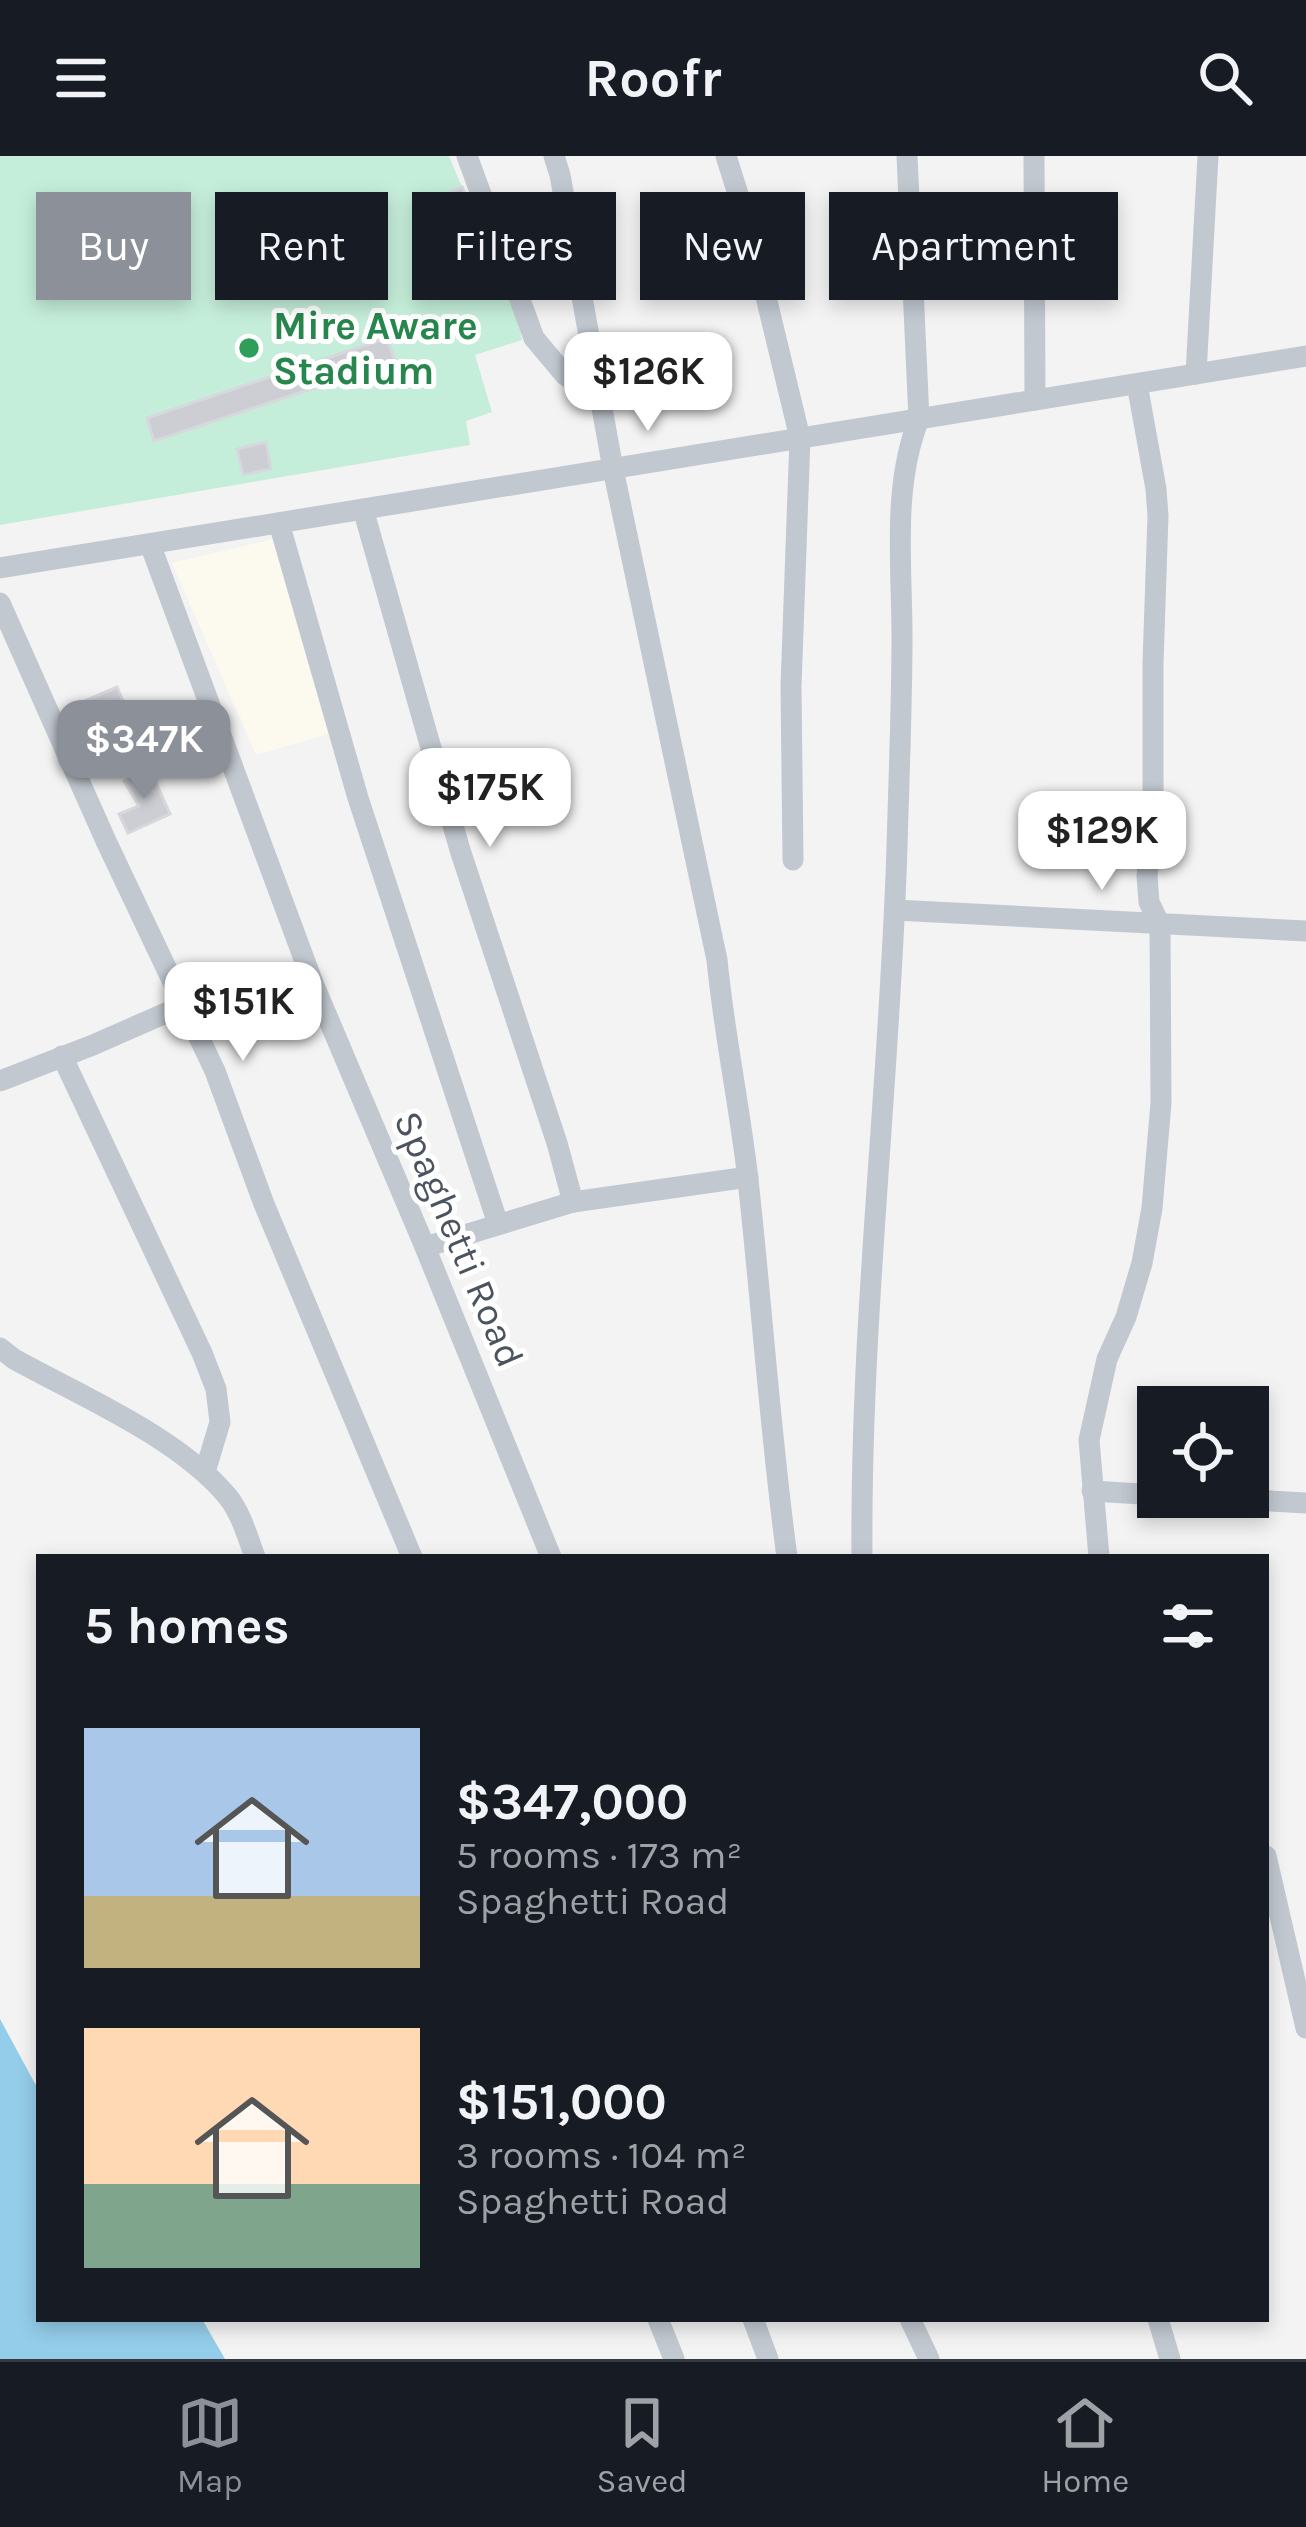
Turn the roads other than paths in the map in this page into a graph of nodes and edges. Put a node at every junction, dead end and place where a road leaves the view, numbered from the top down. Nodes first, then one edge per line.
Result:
1 (467, 156) edge
2 (554, 156) edge
3 (726, 156) edge
4 (907, 156) edge
5 (1034, 156) edge
6 (1208, 156) edge
7 (1306, 356) edge
8 (1196, 374) junction
9 (1137, 384) junction
10 (599, 399) junction
11 (1035, 400) junction
12 (919, 419) junction
13 (800, 438) junction
14 (613, 469) junction
15 (363, 509) junction
16 (279, 523) junction
17 (150, 544) junction
18 (0, 568) edge
19 (0, 603) edge
20 (793, 860) dead end
21 (895, 910) junction
22 (1160, 925) junction
23 (1306, 931) edge
24 (184, 1005) junction
25 (62, 1056) junction
26 (0, 1081) edge
27 (748, 1177) junction
28 (572, 1202) junction
29 (498, 1224) junction
30 (425, 1247) junction
31 (0, 1348) edge
32 (205, 1472) junction
33 (1093, 1491) junction
34 (1137, 1494) edge
35 (1269, 1501) edge
36 (1306, 1503) edge
37 (254, 1554) edge
38 (411, 1554) edge
39 (550, 1554) edge
40 (787, 1554) edge
41 (862, 1554) edge
42 (1099, 1554) edge
43 (1269, 1869) edge
44 (1306, 2028) edge
45 (659, 2322) edge
46 (754, 2322) edge
47 (911, 2322) edge
48 (1159, 2322) edge
49 (674, 2359) edge
50 (768, 2359) edge
51 (929, 2359) edge
52 (1170, 2359) edge

1 - 10 street
2 - 10 street
3 - 13 street
4 - 12 street
5 - 11 street
6 - 8 street
7 - 8 street
8 - 9 street
9 - 11 street
9 - 22 street
10 - 14 street
11 - 12 street
12 - 13 street
12 - 21 street
13 - 14 street
13 - 20 street
14 - 15 street
14 - 27 street
15 - 16 street
15 - 28 street
16 - 17 street
16 - 29 street
17 - 18 street
17 - 30 street, Spaghetti Road
19 - 24 street
21 - 22 street
21 - 41 street
22 - 23 street
22 - 33 street
24 - 25 street
24 - 38 street
25 - 26 street
25 - 32 street
27 - 28 street
27 - 40 street
28 - 29 street
29 - 30 street
30 - 39 street, Spaghetti Road
31 - 32 street
32 - 37 street
33 - 34 street
33 - 42 street
35 - 36 street
43 - 44 street
45 - 49 street
46 - 50 street
47 - 51 street
48 - 52 street

